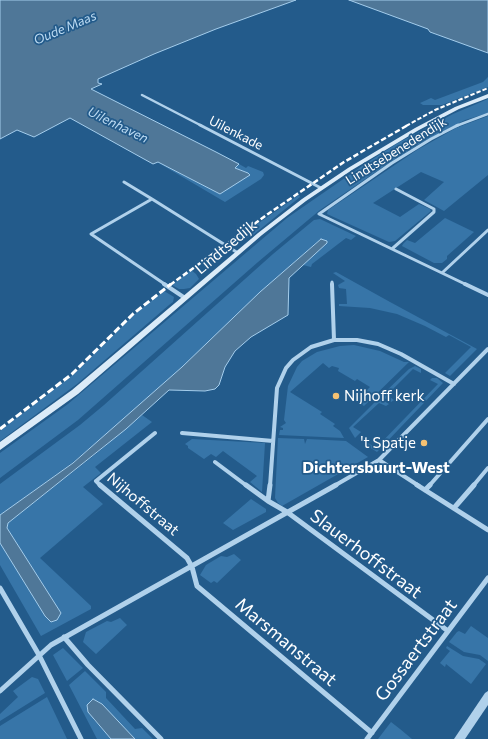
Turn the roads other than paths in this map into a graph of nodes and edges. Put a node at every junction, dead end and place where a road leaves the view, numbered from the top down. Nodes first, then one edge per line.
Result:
1 (142, 95) dead end
2 (488, 96) edge
3 (488, 114) edge
4 (124, 182) dead end
5 (321, 188) junction
6 (396, 189) dead end
7 (152, 199) junction
8 (488, 230) edge
9 (393, 248) junction
10 (238, 252) junction
11 (443, 272) junction
12 (332, 282) dead end
13 (488, 295) edge
14 (185, 298) junction
15 (334, 340) junction
16 (488, 349) edge
17 (454, 384) junction
18 (488, 419) edge
19 (155, 433) dead end
20 (182, 433) dead end
21 (274, 441) junction
22 (0, 447) edge
23 (379, 460) junction
24 (215, 462) dead end
25 (488, 468) edge
26 (425, 490) junction
27 (268, 501) junction
28 (454, 508) junction
29 (287, 512) junction
30 (488, 530) edge
31 (192, 567) junction
32 (488, 578) edge
33 (0, 588) edge
34 (448, 631) junction
35 (64, 637) junction
36 (39, 655) junction
37 (0, 691) edge
38 (488, 696) edge
39 (372, 733) junction
40 (81, 739) edge
41 (162, 739) edge
42 (367, 739) edge
43 (459, 739) edge

1 - 5 street, Uilenkade
2 - 5 main road, Lindtsedijk
3 - 9 street, Lindtsebenedendijk
4 - 7 street
5 - 10 main road, Lindtsedijk
6 - 9 street
7 - 10 street
7 - 14 street
8 - 11 street
9 - 11 street
10 - 14 main road, Lindtsedijk
11 - 13 street
12 - 15 street
14 - 22 main road, Lindtsedijk
15 - 17 street
15 - 21 street
16 - 17 street
17 - 23 street
18 - 26 street
19 - 31 street, Nijhoffstraat
20 - 21 street
21 - 27 street
23 - 26 street
23 - 29 street
24 - 27 street
25 - 28 street
26 - 28 street
27 - 29 street
28 - 30 street
29 - 31 street
29 - 34 street, Slauerhoffstraat
31 - 35 street
31 - 39 street, Marsmanstraat
32 - 34 street, Gossaertstraat
33 - 36 street
34 - 39 street, Gossaertstraat
35 - 36 street
35 - 41 street
36 - 37 street
36 - 40 street
38 - 43 street
39 - 42 street, Gossaertstraat

